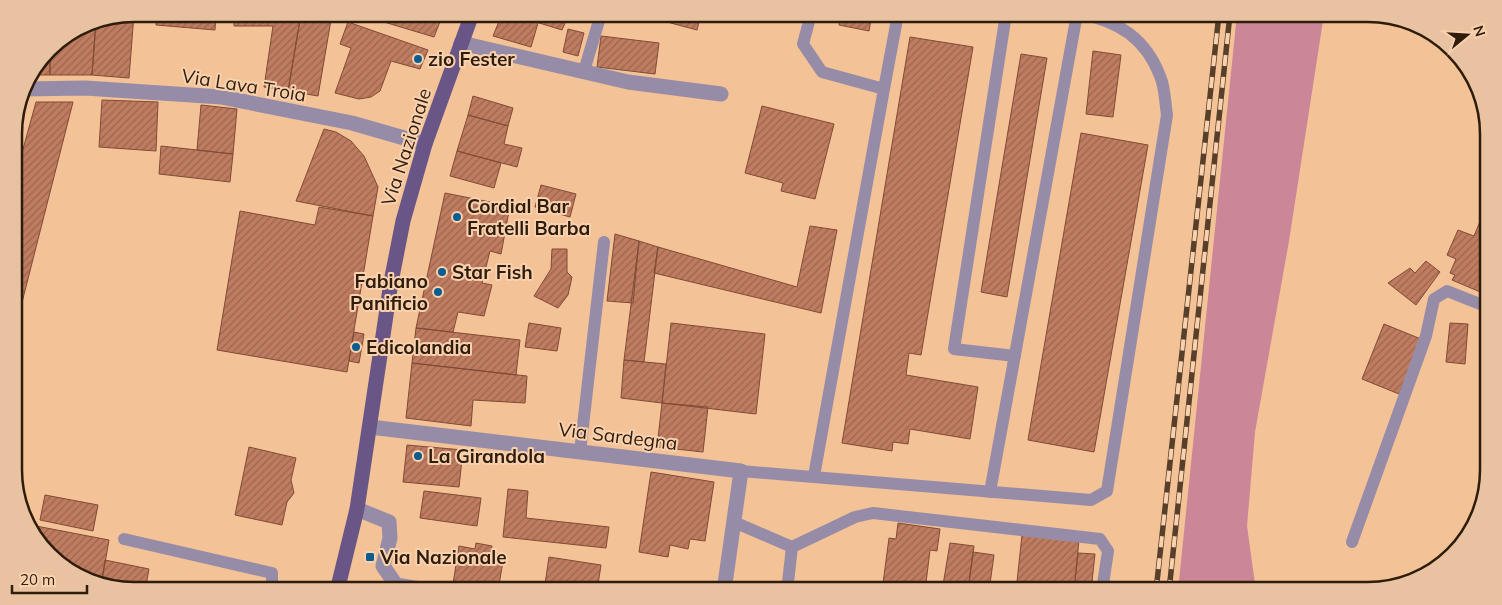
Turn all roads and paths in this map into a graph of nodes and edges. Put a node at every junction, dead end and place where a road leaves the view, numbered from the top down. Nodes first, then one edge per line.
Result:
1 (808, 22) edge
2 (896, 22) edge
3 (1005, 22) edge
4 (1076, 22) edge
5 (1111, 22) edge
6 (469, 23) edge
7 (598, 23) edge
8 (461, 43) junction
9 (584, 71) junction
10 (884, 88) junction
11 (33, 89) edge
12 (721, 94) dead end
13 (425, 144) junction
14 (604, 242) dead end
15 (1480, 304) edge
16 (1015, 356) junction
17 (370, 427) junction
18 (580, 452) junction
19 (741, 470) junction
20 (814, 476) junction
21 (990, 492) junction
22 (357, 509) junction
23 (734, 522) junction
24 (124, 539) dead end
25 (1352, 542) dead end
26 (792, 547) junction
27 (272, 582) edge
28 (339, 582) edge
29 (394, 582) edge
30 (725, 582) edge
31 (788, 582) edge
32 (1103, 582) edge

1 - 10 lane
2 - 10 lane
3 - 16 lane
4 - 16 lane
5 - 21 lane
6 - 8 main road, Via Nazionale
7 - 9 lane
8 - 9 street
8 - 13 main road, Via Nazionale
9 - 12 street
10 - 20 lane
11 - 13 street, Via Lava Troia
13 - 17 main road, Via Nazionale
14 - 18 lane
15 - 25 lane
16 - 21 lane
17 - 18 street, Via Sardegna
17 - 22 main road, Via Nazionale
18 - 19 street, Via Sardegna
19 - 20 lane
19 - 23 street
20 - 21 lane
22 - 28 main road, Via Nazionale
22 - 29 street
23 - 26 lane
23 - 30 street
24 - 27 lane
26 - 31 lane
26 - 32 lane

